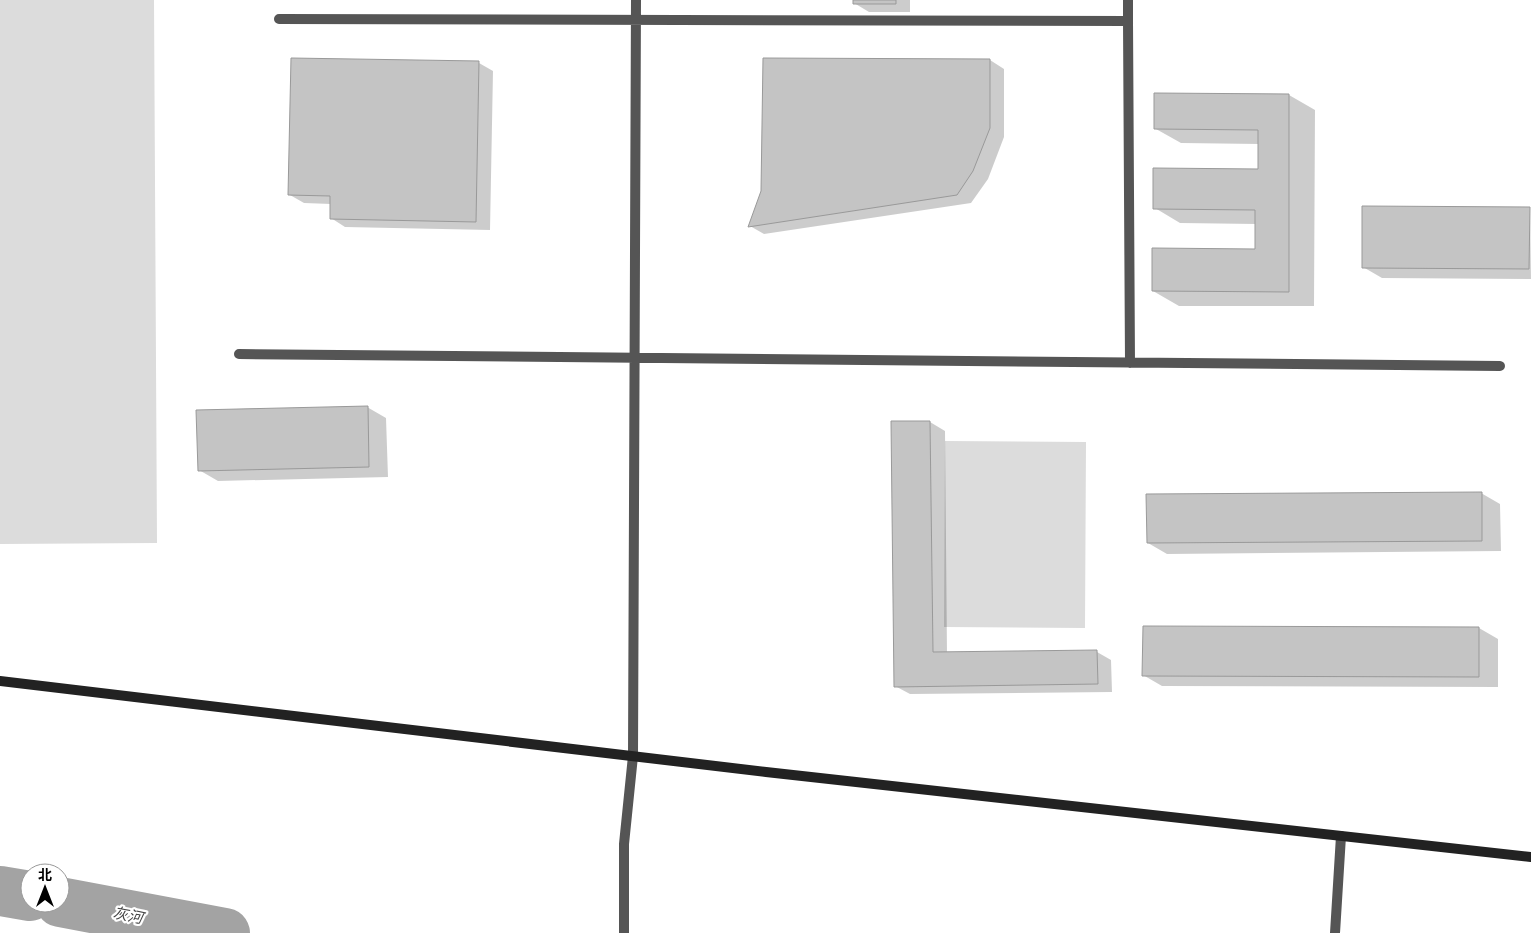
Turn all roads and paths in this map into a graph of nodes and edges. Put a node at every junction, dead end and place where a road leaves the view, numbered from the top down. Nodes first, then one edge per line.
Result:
1 (636, 0) edge
2 (1128, 0) edge
3 (279, 19) dead end
4 (636, 20) junction
5 (1128, 21) junction
6 (239, 354) dead end
7 (634, 358) junction
8 (1130, 363) junction
9 (1500, 366) dead end
10 (0, 681) edge
11 (633, 756) junction
12 (1341, 836) junction
13 (1531, 857) edge
14 (624, 933) edge
15 (1335, 933) edge

1 - 4 lane
2 - 5 lane
3 - 4 lane
4 - 5 lane
4 - 7 lane
5 - 8 lane
6 - 7 lane
7 - 8 lane
7 - 11 lane
8 - 9 lane
10 - 11 street
11 - 12 street
11 - 14 lane
12 - 13 street
12 - 15 lane

